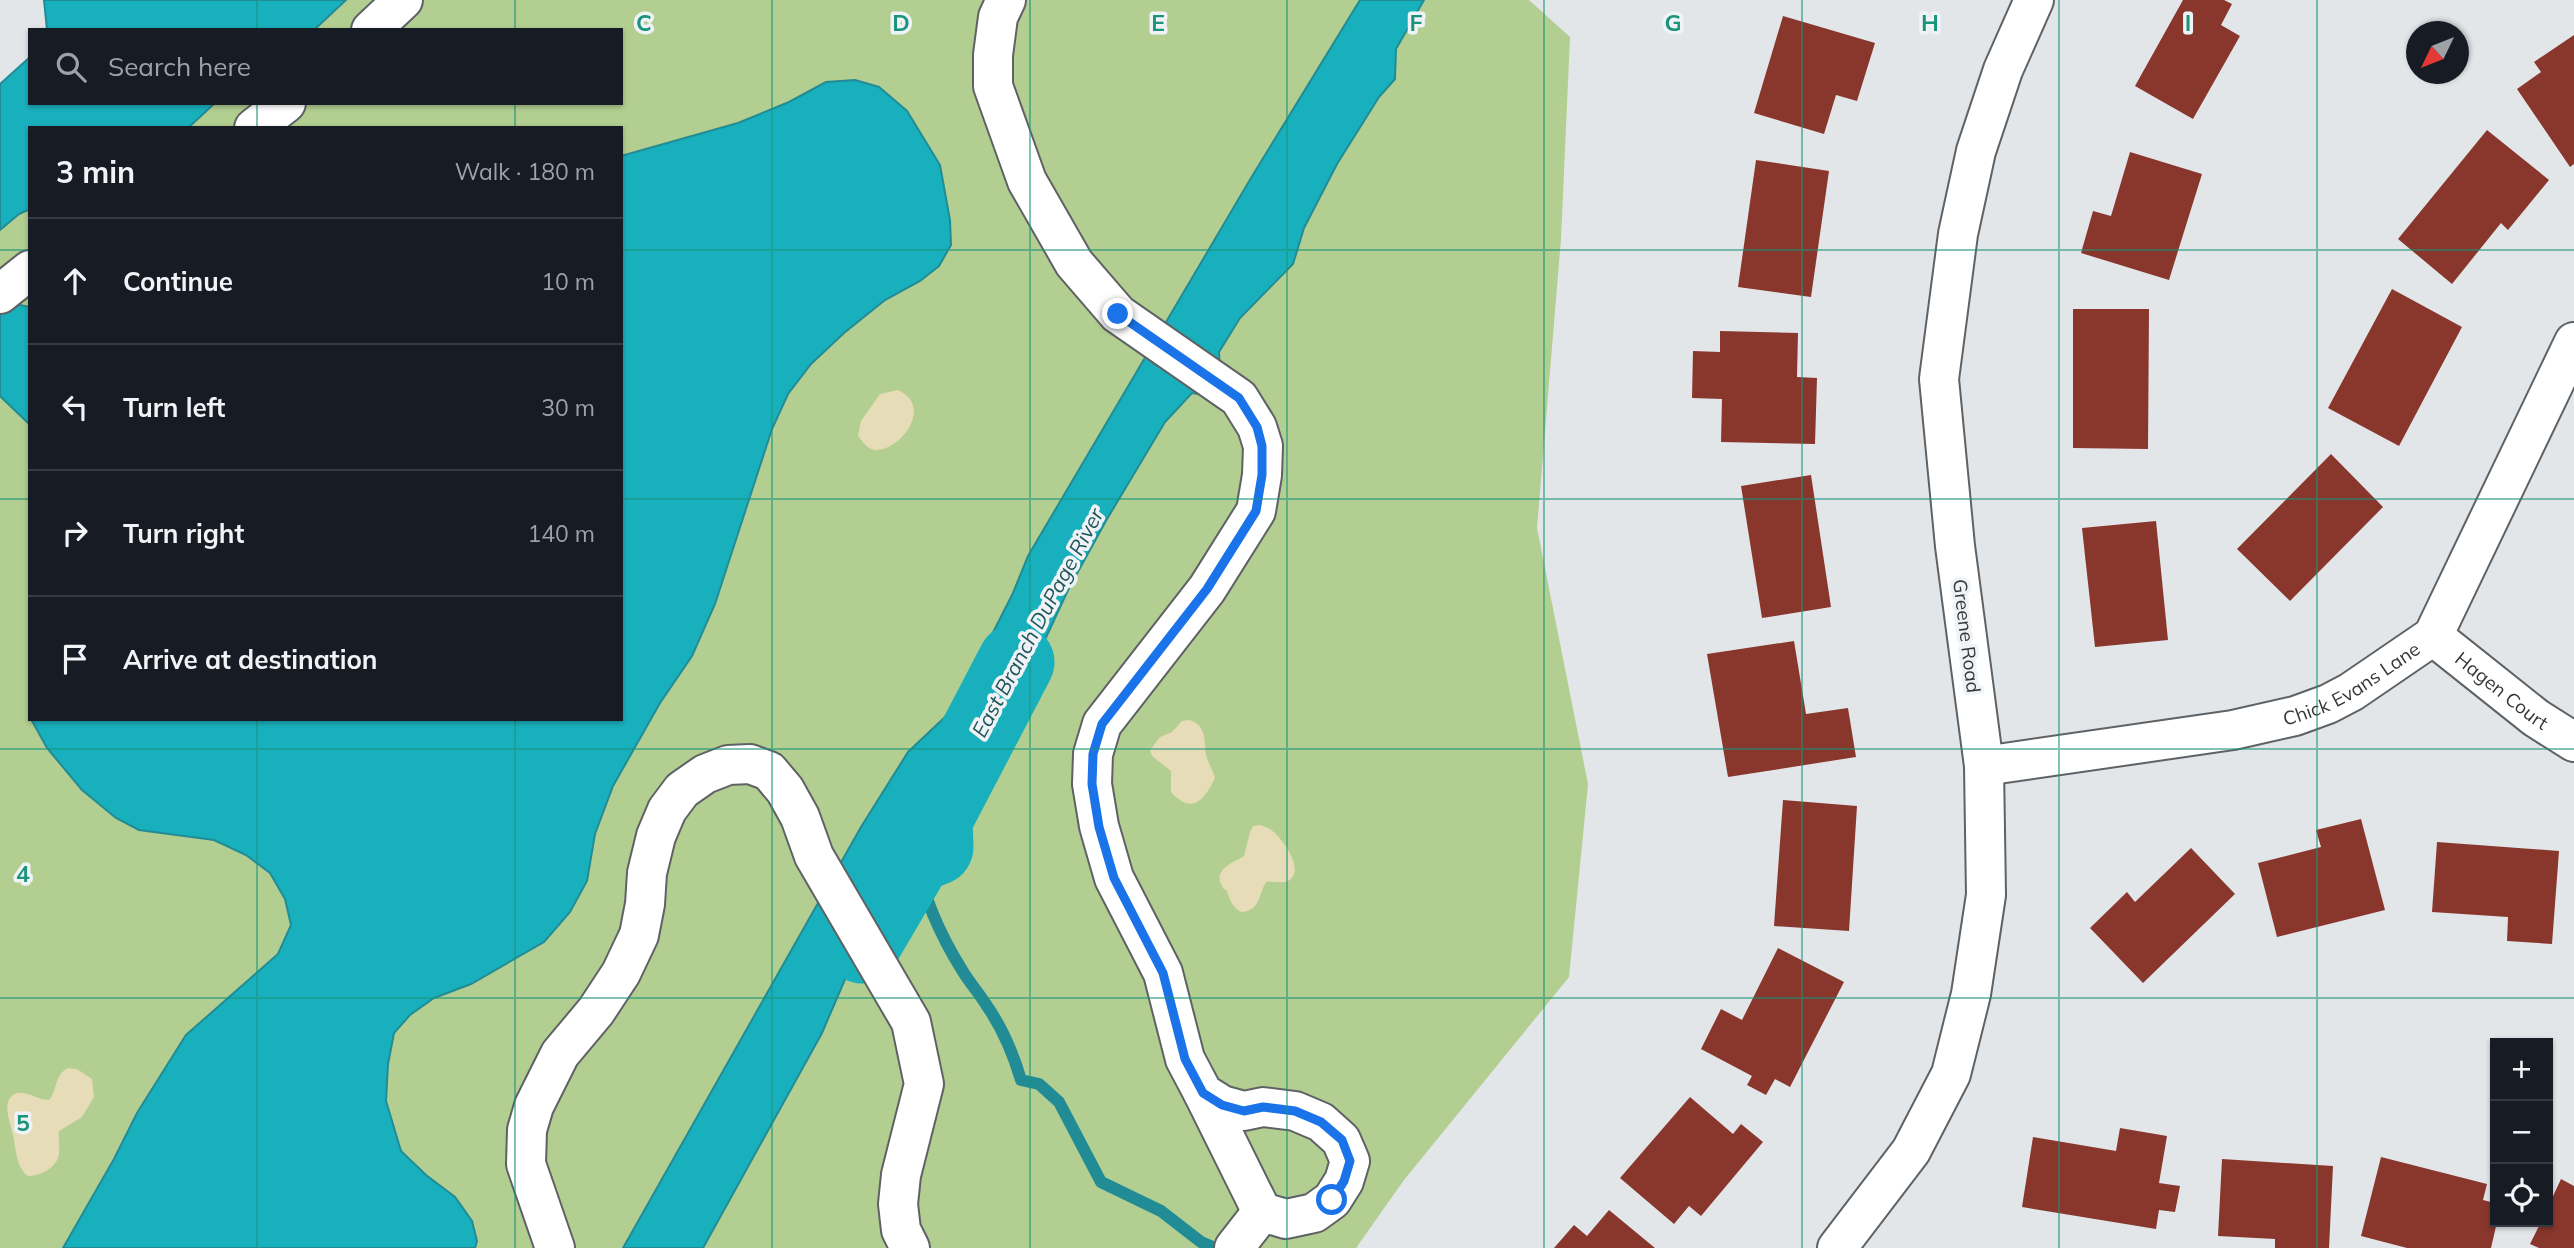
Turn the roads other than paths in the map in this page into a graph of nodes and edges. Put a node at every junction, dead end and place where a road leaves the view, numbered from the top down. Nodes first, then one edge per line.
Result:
1 (403, 0) edge
2 (1006, 0) edge
3 (2034, 0) edge
4 (373, 28) edge
5 (283, 105) edge
6 (257, 126) edge
7 (28, 272) edge
8 (0, 294) edge
9 (2574, 342) edge
10 (2433, 636) junction
11 (2574, 742) edge
12 (1984, 766) junction
13 (1203, 1093) junction
14 (1246, 1233) edge
15 (1846, 1245) edge
16 (555, 1248) edge
17 (911, 1248) edge

1 - 4 street
2 - 13 street
3 - 12 street, Greene Road
5 - 6 street
7 - 8 street
9 - 10 street, Chick Evans Lane
10 - 11 street, Hagen Court
10 - 12 street, Chick Evans Lane
12 - 15 street, Greene Road
13 - 14 street
13 - 14 street
16 - 17 street

